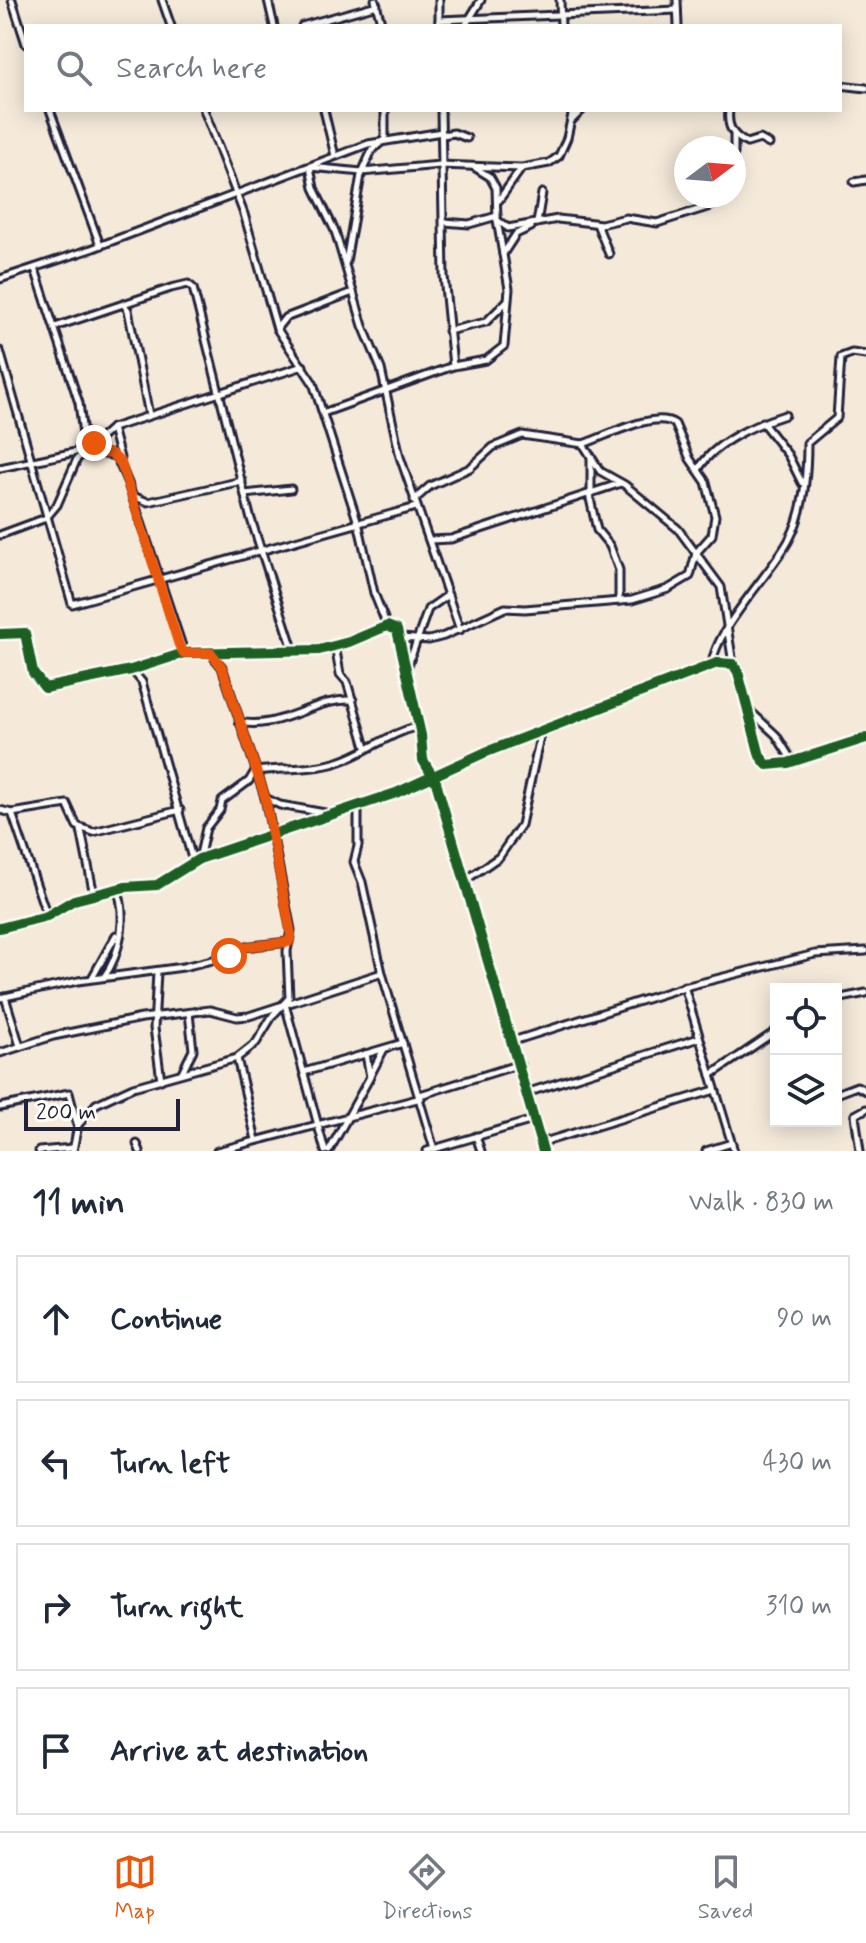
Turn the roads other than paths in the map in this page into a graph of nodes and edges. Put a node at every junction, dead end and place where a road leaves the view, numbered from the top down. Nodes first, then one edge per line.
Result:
1 (12, 0) edge
2 (162, 0) edge
3 (268, 0) edge
4 (439, 0) edge
5 (481, 0) edge
6 (560, 0) edge
7 (677, 0) edge
8 (376, 2) edge
9 (677, 10) junction
10 (561, 14) junction
11 (468, 18) junction
12 (439, 23) edge
13 (170, 24) edge
14 (274, 24) edge
15 (308, 24) edge
16 (382, 24) edge
17 (466, 24) edge
18 (561, 24) edge
19 (678, 24) edge
20 (24, 38) edge
21 (842, 85) edge
22 (866, 88) edge
23 (51, 112) edge
24 (205, 112) edge
25 (324, 112) edge
26 (385, 112) edge
27 (441, 112) edge
28 (573, 112) edge
29 (580, 112) edge
30 (729, 112) edge
31 (572, 120) junction
32 (442, 134) junction
33 (734, 134) joint
34 (467, 138) dead end
35 (385, 139) junction
36 (769, 144) dead end
37 (335, 156) junction
38 (440, 165) junction
39 (473, 166) junction
40 (310, 167) junction
41 (522, 168) junction
42 (362, 172) junction
43 (866, 180) edge
44 (854, 182) dead end
45 (542, 193) dead end
46 (235, 194) junction
47 (497, 204) junction
48 (705, 208) edge
49 (497, 218) junction
50 (444, 222) junction
51 (536, 224) junction
52 (597, 224) junction
53 (100, 245) junction
54 (503, 254) junction
55 (609, 254) dead end
56 (345, 267) junction
57 (35, 269) junction
58 (0, 279) edge
59 (354, 292) junction
60 (508, 300) junction
61 (124, 305) junction
62 (55, 327) junction
63 (277, 329) junction
64 (448, 331) junction
65 (0, 351) edge
66 (866, 355) edge
67 (303, 366) junction
68 (453, 366) junction
69 (220, 391) junction
70 (385, 392) junction
71 (323, 413) junction
72 (149, 415) junction
73 (785, 415) dead end
74 (762, 422) junction
75 (112, 428) junction
76 (583, 444) junction
77 (85, 450) junction
78 (591, 456) junction
79 (33, 460) junction
80 (121, 463) junction
81 (0, 468) edge
82 (698, 470) junction
83 (242, 481) junction
84 (622, 483) junction
85 (803, 484) junction
86 (291, 489) dead end
87 (590, 493) junction
88 (245, 494) junction
89 (132, 495) junction
90 (414, 500) junction
91 (148, 502) junction
92 (416, 507) junction
93 (46, 518) junction
94 (138, 518) junction
95 (359, 526) junction
96 (0, 535) edge
97 (428, 540) junction
98 (263, 553) junction
99 (696, 553) junction
100 (159, 581) junction
101 (448, 595) junction
102 (619, 601) junction
103 (387, 626) junction
104 (729, 627) junction
105 (460, 630) junction
106 (0, 634) edge
107 (401, 638) junction
108 (416, 639) junction
109 (335, 645) junction
110 (293, 649) junction
111 (184, 653) junction
112 (211, 653) junction
113 (733, 664) junction
114 (712, 665) junction
115 (131, 670) junction
116 (406, 671) junction
117 (353, 700) junction
118 (748, 710) junction
119 (239, 722) junction
120 (419, 726) junction
121 (541, 732) junction
122 (866, 738) edge
123 (366, 747) junction
124 (793, 762) junction
125 (255, 771) junction
126 (432, 776) junction
127 (265, 797) junction
128 (358, 807) junction
129 (0, 810) edge
130 (180, 810) junction
131 (12, 813) junction
132 (327, 814) junction
133 (81, 830) junction
134 (270, 834) junction
135 (196, 861) junction
136 (465, 880) junction
137 (117, 889) junction
138 (94, 895) junction
139 (47, 916) junction
140 (0, 928) edge
141 (118, 932) junction
142 (289, 942) junction
143 (866, 951) edge
144 (158, 971) junction
145 (382, 973) junction
146 (104, 977) junction
147 (92, 979) junction
148 (684, 986) junction
149 (866, 993) edge
150 (3, 997) edge
151 (842, 998) edge
152 (285, 1004) junction
153 (189, 1013) junction
154 (157, 1016) junction
155 (770, 1035) edge
156 (699, 1038) junction
157 (513, 1041) junction
158 (403, 1043) junction
159 (20, 1046) junction
160 (384, 1049) junction
161 (0, 1053) edge
162 (366, 1054) junction
163 (237, 1058) junction
164 (520, 1064) junction
165 (304, 1072) junction
166 (182, 1073) junction
167 (710, 1075) junction
168 (370, 1077) junction
169 (161, 1080) junction
170 (865, 1087) edge
171 (715, 1090) junction
172 (526, 1093) junction
173 (842, 1093) edge
174 (420, 1096) junction
175 (0, 1107) edge
176 (866, 1109) edge
177 (350, 1115) junction
178 (533, 1120) junction
179 (317, 1124) junction
180 (78, 1125) junction
181 (476, 1136) junction
182 (256, 1140) junction
183 (541, 1143) junction
184 (732, 1143) junction
185 (137, 1144) dead end
186 (73, 1150) edge
187 (431, 1150) edge
188 (39, 1151) edge
189 (140, 1151) edge
190 (217, 1151) edge
191 (327, 1151) edge
192 (481, 1151) edge
193 (543, 1151) edge
194 (706, 1151) edge
195 (734, 1151) edge
196 (860, 1151) edge

1 - 20 street
2 - 13 street
3 - 14 street
4 - 12 street
5 - 11 street
6 - 10 street
7 - 9 street
8 - 15 street
8 - 16 street
9 - 10 street
9 - 19 street
10 - 11 street
10 - 18 street
11 - 12 street
11 - 17 street
21 - 22 street
23 - 53 street
24 - 46 street
25 - 37 street
26 - 35 street
27 - 32 street
28 - 31 street
29 - 31 street
30 - 33 street
31 - 41 street
32 - 34 street
32 - 35 street
32 - 38 street
33 - 36 street
35 - 37 street
35 - 42 street
37 - 40 street
38 - 39 street
38 - 42 street
38 - 50 street
39 - 41 street
39 - 47 street
40 - 42 street
40 - 46 street
40 - 56 street
41 - 47 street
42 - 56 street
43 - 44 street
45 - 51 street
46 - 53 street
46 - 63 street
47 - 49 street
48 - 52 street
49 - 50 street
49 - 51 street
49 - 54 street
50 - 64 street
51 - 52 street
51 - 54 street
52 - 55 street
53 - 57 street
54 - 60 street
56 - 59 street
57 - 58 street
57 - 62 street
59 - 63 street
59 - 70 street
60 - 64 street
60 - 68 street
61 - 62 street
61 - 69 street
61 - 72 street
62 - 77 street
63 - 67 street
64 - 68 street
65 - 79 street
66 - 85 street
67 - 69 street
67 - 71 street
68 - 70 street
69 - 72 street
69 - 83 street
70 - 71 street
70 - 90 street
71 - 95 street
72 - 75 street
73 - 74 street
74 - 82 street
74 - 85 street
75 - 77 street
75 - 80 street
76 - 78 street
76 - 82 street
76 - 90 street
77 - 79 street
77 - 80 street
77 - 93 street
78 - 84 street
78 - 87 street
79 - 81 street
79 - 93 street
80 - 89 street
82 - 99 street
83 - 88 street
83 - 91 street
84 - 87 street
84 - 99 street
85 - 104 street
86 - 88 street
87 - 97 street
87 - 102 street
88 - 98 street
89 - 91 street
89 - 94 street
90 - 92 street
91 - 94 street
92 - 95 street
92 - 97 street
93 - 96 street
93 - 100 street
94 - 100 street
95 - 98 street
95 - 103 street
97 - 101 street
98 - 100 street
98 - 110 street
99 - 102 street
99 - 104 street
100 - 111 street
101 - 105 street
101 - 108 street
102 - 105 street
103 - 107 street
103 - 109 street
104 - 113 street
104 - 114 street
105 - 108 street
106 - 115 street
107 - 108 street
107 - 116 street
108 - 116 street
109 - 110 street
109 - 117 street
110 - 112 street
111 - 112 street
111 - 115 street
112 - 119 street
113 - 114 street
113 - 118 street
114 - 121 street
115 - 130 street
116 - 120 street
117 - 119 street
117 - 123 street
118 - 124 street
118 - 124 street
119 - 125 street
120 - 123 street
120 - 126 street
121 - 126 street
121 - 136 street
122 - 124 street
123 - 125 street
125 - 127 street
125 - 135 street
126 - 128 street
126 - 136 street
127 - 132 street
127 - 134 street
128 - 132 street
128 - 145 street
129 - 131 street
130 - 133 street
130 - 135 street
131 - 133 street
131 - 139 street
132 - 134 street
133 - 138 street
134 - 135 street
134 - 142 street
135 - 137 street
136 - 157 street
137 - 138 street
137 - 141 street
138 - 139 street
139 - 140 street
141 - 146 street
141 - 147 street
142 - 144 street
142 - 152 street
143 - 148 street
144 - 146 street
144 - 154 street
145 - 152 street
145 - 158 street
146 - 147 street
147 - 150 street
148 - 156 street
148 - 157 street
149 - 151 street
150 - 159 street
152 - 153 street
152 - 163 street
152 - 165 street
153 - 154 street
153 - 166 street
154 - 159 street
154 - 169 street
155 - 167 street
156 - 167 street
156 - 172 street
157 - 164 street
158 - 160 street
158 - 174 street
159 - 161 street
160 - 162 street
160 - 168 street
162 - 165 street
162 - 168 street
163 - 166 street
163 - 182 street
164 - 172 street
164 - 174 street
165 - 179 street
166 - 169 street
167 - 171 street
168 - 177 street
169 - 180 street
170 - 173 street
171 - 183 street
171 - 184 street
172 - 178 street
174 - 177 street
174 - 187 street
175 - 180 street
176 - 196 street
177 - 179 street
177 - 191 street
178 - 181 street
178 - 183 street
179 - 182 street
179 - 191 street
180 - 186 street
181 - 187 street
181 - 192 street
182 - 190 street
183 - 193 street
184 - 194 street
184 - 195 street
185 - 189 street
186 - 188 street

